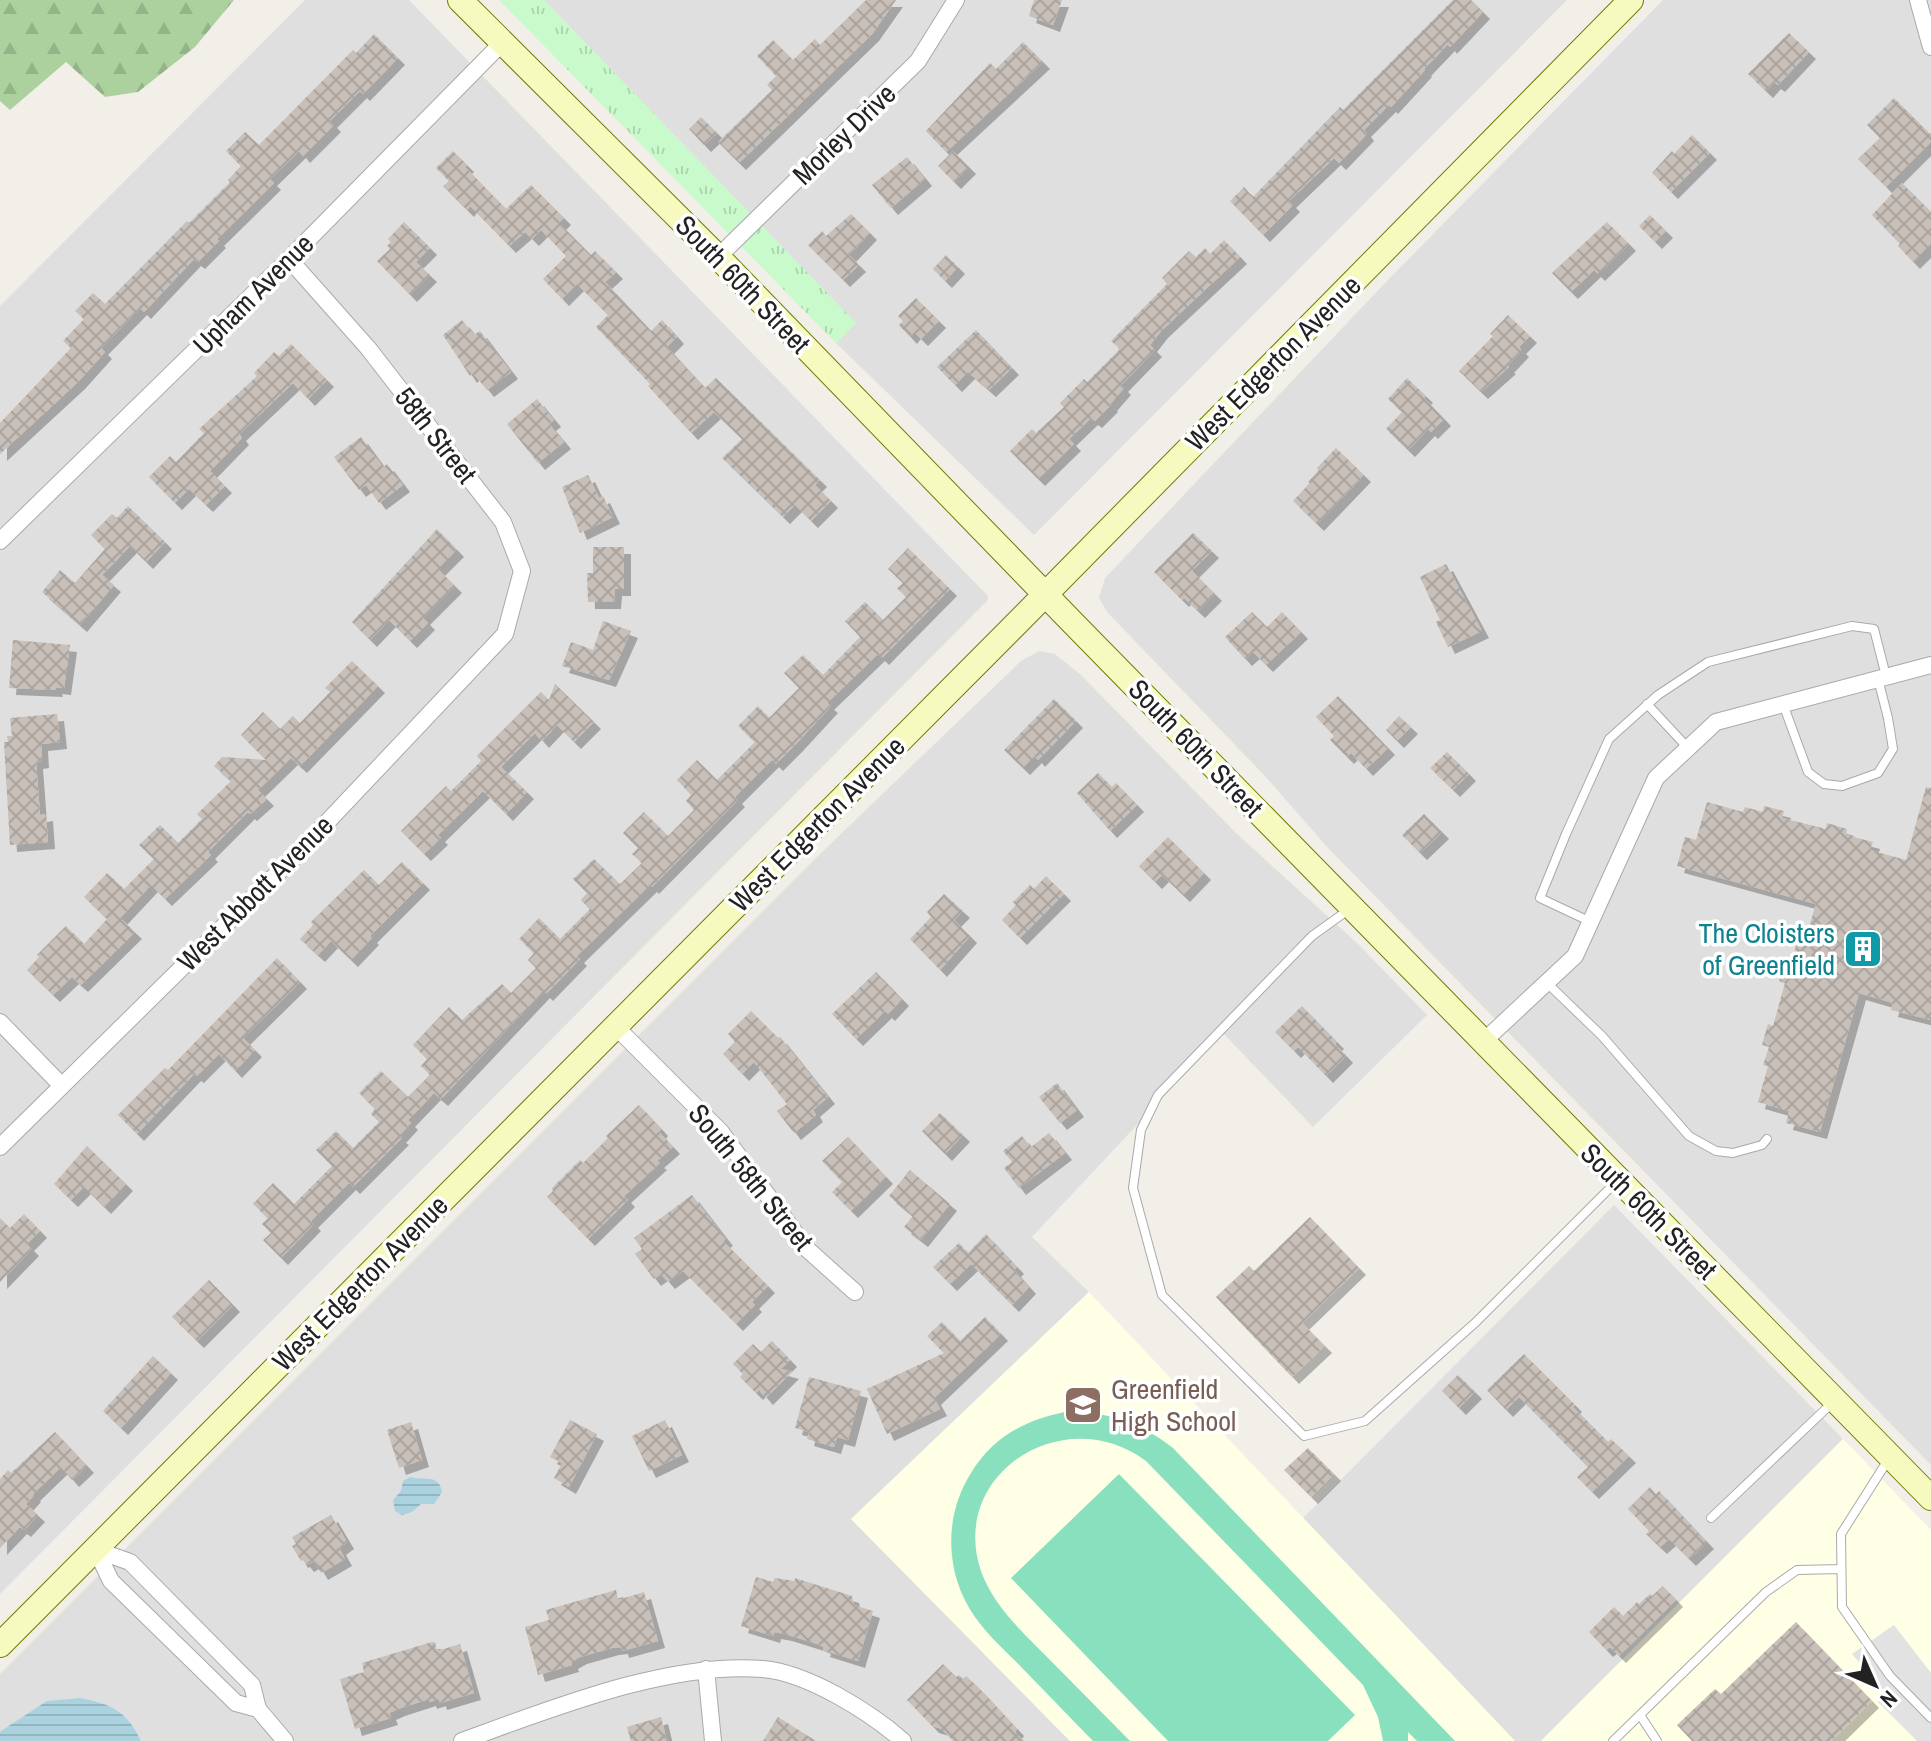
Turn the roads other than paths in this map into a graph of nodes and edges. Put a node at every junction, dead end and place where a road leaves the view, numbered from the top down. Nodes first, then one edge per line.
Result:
1 (460, 0) edge
2 (956, 0) edge
3 (1631, 0) edge
4 (1918, 0) edge
5 (502, 43) junction
6 (1931, 47) edge
7 (718, 257) junction
8 (289, 259) junction
9 (0, 541) edge
10 (1045, 595) junction
11 (505, 634) joint
12 (1931, 665) edge
13 (1882, 678) junction
14 (1647, 704) junction
15 (1783, 704) junction
16 (1688, 748) junction
17 (1351, 908) junction
18 (1591, 922) junction
19 (1547, 982) junction
20 (0, 1022) edge
21 (615, 1026) junction
22 (1483, 1042) junction
23 (61, 1085) junction
24 (1767, 1139) dead end
25 (0, 1147) edge
26 (1618, 1180) junction
27 (855, 1292) dead end
28 (1835, 1400) junction
29 (1890, 1456) junction
30 (1931, 1498) edge
31 (1711, 1518) dead end
32 (96, 1550) junction
33 (1841, 1569) junction
34 (0, 1645) edge
35 (706, 1669) junction
36 (258, 1709) junction
37 (1640, 1715) junction
38 (1931, 1718) edge
39 (285, 1741) edge
40 (462, 1741) edge
41 (713, 1741) edge
42 (903, 1741) edge
43 (1613, 1741) edge
44 (1657, 1741) edge

1 - 5 street, South 60th Street
2 - 7 street, Morley Drive
3 - 10 street, West Edgerton Avenue
4 - 6 street
5 - 7 street, South 60th Street
5 - 8 street, Upham Avenue
7 - 10 street, South 60th Street
8 - 9 street, Upham Avenue
8 - 11 street, 58th Street
10 - 17 street, South 60th Street
10 - 21 street, West Edgerton Avenue
11 - 23 street, West Abbott Avenue
12 - 13 street
13 - 14 lane
13 - 15 street
13 - 15 lane
14 - 16 lane
14 - 18 lane
15 - 16 street
16 - 18 street
17 - 22 street, South 60th Street
17 - 26 lane
18 - 19 street
19 - 22 street
19 - 24 lane
20 - 23 street
21 - 27 street, South 58th Street
21 - 32 street, West Edgerton Avenue
22 - 26 street, South 60th Street
23 - 25 street, West Abbott Avenue
26 - 28 street, South 60th Street
28 - 29 street, South 60th Street
28 - 31 lane
29 - 30 street, South 60th Street
29 - 33 lane
32 - 34 street, West Edgerton Avenue
32 - 36 street
32 - 36 street
33 - 37 lane
33 - 38 lane
35 - 40 street
35 - 41 street
35 - 42 street
36 - 39 street
37 - 43 lane
37 - 44 lane

